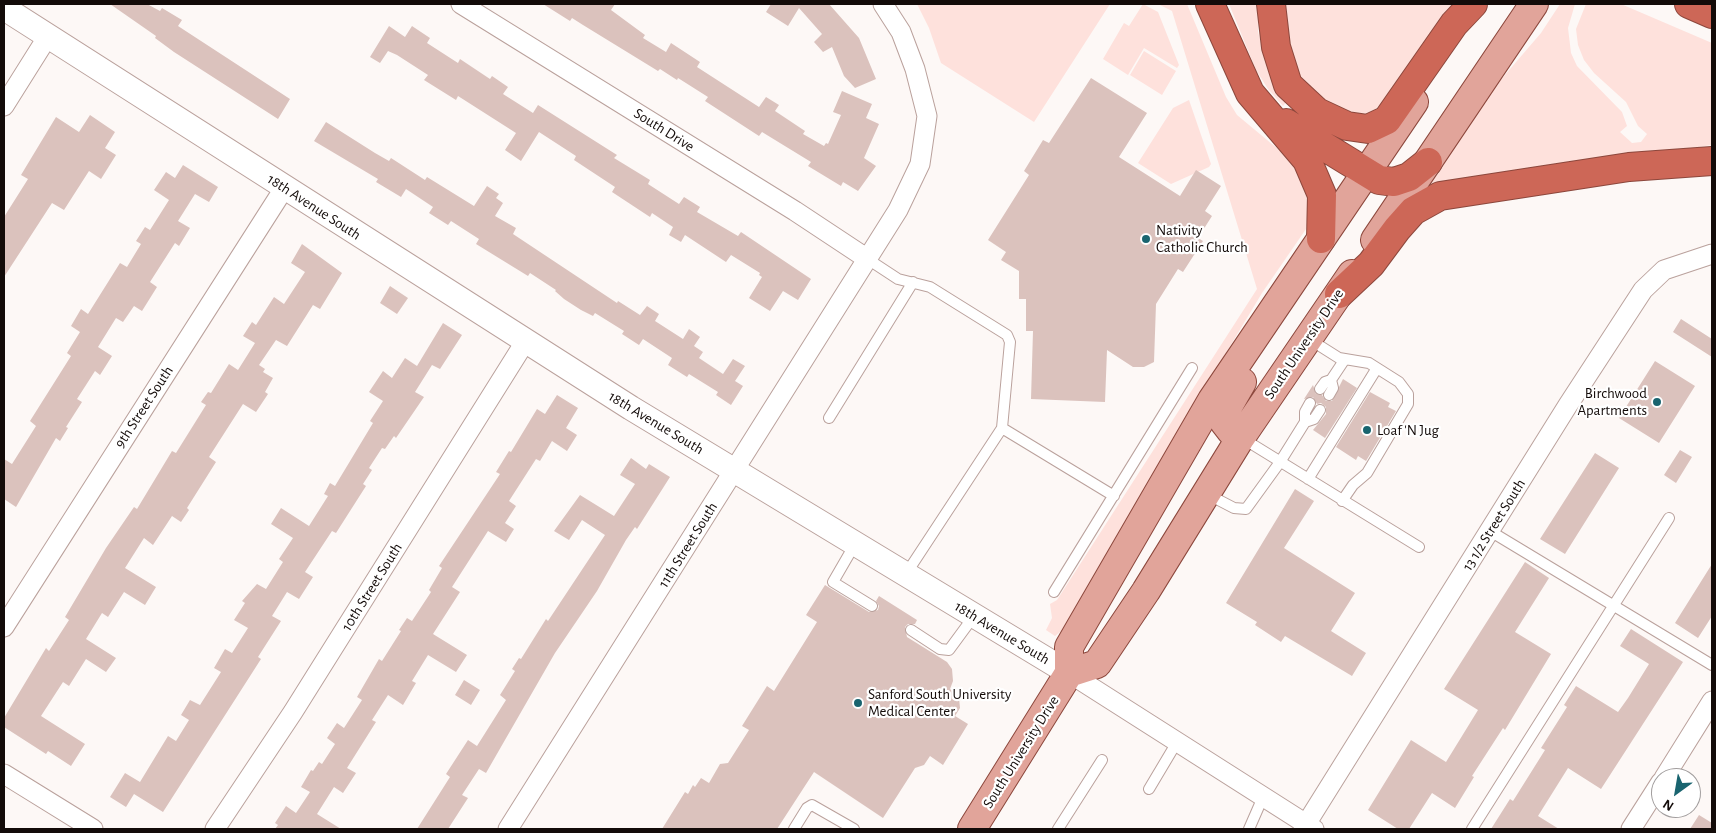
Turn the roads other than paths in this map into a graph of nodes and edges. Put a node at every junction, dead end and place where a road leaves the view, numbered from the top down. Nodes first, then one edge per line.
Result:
1 (461, 4) edge
2 (883, 4) edge
3 (1210, 4) edge
4 (1271, 4) edge
5 (1473, 4) edge
6 (1482, 4) edge
7 (1534, 4) edge
8 (1689, 4) edge
9 (4, 8) edge
10 (1712, 14) edge
11 (48, 36) junction
12 (4, 106) edge
13 (1269, 115) junction
14 (1712, 161) edge
15 (1428, 162) junction
16 (1365, 173) junction
17 (285, 187) junction
18 (1321, 239) junction
19 (1712, 254) edge
20 (866, 258) junction
21 (913, 282) junction
22 (1339, 294) junction
23 (1308, 338) junction
24 (526, 342) junction
25 (1345, 359) junction
26 (1192, 368) dead end
27 (1377, 368) junction
28 (1331, 380) junction
29 (1320, 389) dead end
30 (1329, 395) dead end
31 (1310, 404) dead end
32 (1320, 410) dead end
33 (829, 418) dead end
34 (1305, 422) junction
35 (1002, 428) junction
36 (1241, 437) junction
37 (1280, 462) junction
38 (734, 471) junction
39 (1308, 479) junction
40 (1206, 493) junction
41 (1114, 496) junction
42 (1342, 500) junction
43 (1669, 518) dead end
44 (1490, 531) junction
45 (855, 544) junction
46 (1420, 547) dead end
47 (906, 574) junction
48 (1054, 592) dead end
49 (1614, 604) junction
50 (872, 606) dead end
51 (974, 616) junction
52 (4, 627) edge
53 (911, 630) dead end
54 (1712, 665) edge
55 (1069, 673) junction
56 (1712, 701) edge
57 (1177, 742) junction
58 (1102, 760) dead end
59 (1670, 768) edge
60 (4, 774) edge
61 (1149, 789) dead end
62 (1263, 797) junction
63 (1651, 798) edge
64 (1308, 828) edge
65 (93, 829) edge
66 (214, 829) edge
67 (508, 829) edge
68 (794, 829) edge
69 (854, 829) edge
70 (972, 829) edge
71 (1058, 829) edge
72 (1249, 829) edge
73 (1472, 829) edge
74 (1631, 829) edge

1 - 20 street, South Drive
2 - 20 street, 11th Street South
3 - 13 highway
4 - 5 highway
6 - 16 main road
7 - 15 main road, South University Drive
8 - 10 highway
9 - 11 street, 18th Avenue South
11 - 12 street
11 - 17 street, 18th Avenue South
13 - 16 highway
13 - 18 highway
14 - 22 highway
15 - 16 highway
15 - 22 main road, South University Drive
16 - 18 main road
17 - 24 street, 18th Avenue South
17 - 52 street, 9th Street South
18 - 36 main road
18 - 55 main road
19 - 44 street, 13 1/2 Street South
20 - 21 lane
20 - 38 street, 11th Street South
21 - 33 lane
21 - 35 lane
22 - 23 main road, South University Drive
23 - 25 lane
23 - 36 main road, South University Drive
24 - 38 street, 18th Avenue South
24 - 66 street, 10th Street South
25 - 27 lane
25 - 28 lane
26 - 41 lane
27 - 39 lane
27 - 42 lane
28 - 29 lane
28 - 30 lane
31 - 34 lane
32 - 34 lane
34 - 37 lane
35 - 41 lane
35 - 47 lane
36 - 37 lane
36 - 40 main road, South University Drive
37 - 39 lane
37 - 40 lane
38 - 45 street, 18th Avenue South
38 - 67 street, 11th Street South
39 - 42 lane
40 - 55 main road, South University Drive
41 - 48 lane
42 - 46 lane
43 - 49 lane
44 - 49 lane
44 - 64 street, 13 1/2 Street South
45 - 47 street, 18th Avenue South
45 - 50 lane
47 - 51 street, 18th Avenue South
49 - 54 lane
49 - 73 lane
51 - 53 lane
51 - 55 street, 18th Avenue South
55 - 57 street, 18th Avenue South
55 - 70 main road, South University Drive
56 - 59 street
57 - 61 lane
57 - 62 street, 18th Avenue South
58 - 71 lane
60 - 65 street
62 - 64 street, 18th Avenue South
62 - 72 lane
63 - 74 street
68 - 69 lane

